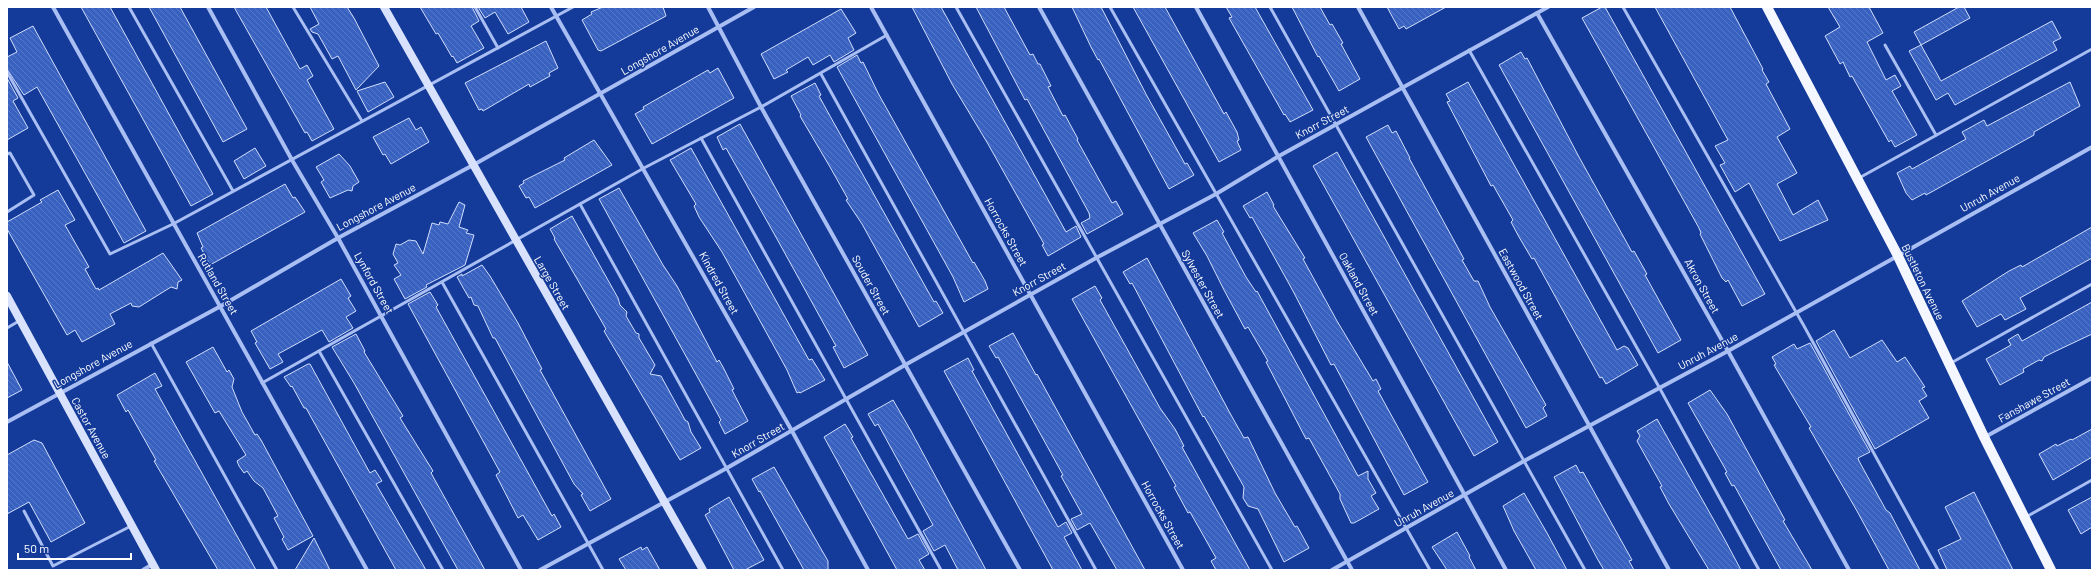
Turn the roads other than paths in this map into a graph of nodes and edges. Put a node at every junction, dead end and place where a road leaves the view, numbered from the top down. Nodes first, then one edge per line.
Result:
1 (53, 7) edge
2 (129, 7) edge
3 (208, 7) edge
4 (293, 7) edge
5 (384, 7) edge
6 (475, 7) edge
7 (551, 7) edge
8 (573, 7) edge
9 (708, 7) edge
10 (754, 7) edge
11 (871, 7) edge
12 (956, 7) edge
13 (1039, 7) edge
14 (1110, 7) edge
15 (1196, 7) edge
16 (1270, 7) edge
17 (1358, 7) edge
18 (1548, 7) edge
19 (1623, 7) edge
20 (1767, 7) edge
21 (1537, 13) junction
22 (556, 16) junction
23 (718, 26) junction
24 (887, 35) junction
25 (1885, 46) dead end
26 (498, 48) junction
27 (2092, 49) edge
28 (1469, 50) junction
29 (7, 72) edge
30 (821, 74) junction
31 (427, 86) junction
32 (1403, 88) junction
33 (602, 94) junction
34 (761, 107) junction
35 (362, 121) junction
36 (1336, 125) junction
37 (1936, 135) junction
38 (701, 138) junction
39 (2092, 146) edge
40 (7, 154) edge
41 (1279, 156) junction
42 (292, 160) junction
43 (475, 164) junction
44 (644, 168) junction
45 (1858, 179) junction
46 (233, 191) junction
47 (1216, 194) junction
48 (580, 204) junction
49 (7, 212) edge
50 (173, 224) junction
51 (1159, 224) junction
52 (338, 238) junction
53 (516, 242) junction
54 (1897, 254) junction
55 (1096, 258) junction
56 (442, 282) junction
57 (2092, 284) edge
58 (1031, 294) junction
59 (7, 296) edge
60 (221, 306) junction
61 (1796, 313) junction
62 (381, 315) junction
63 (20, 321) junction
64 (7, 328) edge
65 (963, 332) junction
66 (152, 343) junction
67 (319, 351) junction
68 (1728, 351) junction
69 (1950, 364) junction
70 (905, 365) junction
71 (2092, 378) edge
72 (262, 384) junction
73 (1659, 387) junction
74 (59, 394) junction
75 (848, 400) junction
76 (7, 422) edge
77 (1589, 426) junction
78 (792, 431) junction
79 (1984, 437) junction
80 (1524, 461) junction
81 (727, 468) junction
82 (2092, 480) edge
83 (1465, 495) junction
84 (665, 501) junction
85 (24, 511) dead end
86 (2025, 518) junction
87 (132, 525) junction
88 (1407, 528) junction
89 (588, 543) junction
90 (1347, 561) junction
91 (155, 567) edge
92 (142, 570) edge
93 (277, 570) edge
94 (367, 570) edge
95 (443, 570) edge
96 (521, 570) edge
97 (540, 570) edge
98 (603, 570) edge
99 (703, 570) edge
100 (783, 570) edge
101 (868, 570) edge
102 (941, 570) edge
103 (1020, 570) edge
104 (1096, 570) edge
105 (1183, 570) edge
106 (1272, 570) edge
107 (1332, 570) edge
108 (1352, 570) edge
109 (1430, 570) edge
110 (1506, 570) edge
111 (1585, 570) edge
112 (1669, 570) edge
113 (1759, 570) edge
114 (1849, 570) edge
115 (1938, 570) edge
116 (2051, 570) edge

1 - 50 street, Rutland Street
2 - 46 lane
3 - 42 street, Lynford Street
4 - 35 lane
5 - 31 street, Large Street
6 - 26 lane
7 - 22 street, Kindred Street
8 - 22 lane
9 - 23 street, Souder Street
10 - 23 street, Longshore Avenue
11 - 24 street, Horrocks Street
12 - 55 lane
13 - 51 street, Sylvester Street
14 - 47 lane
15 - 41 street, Oakland Street
16 - 36 lane
17 - 32 street, Eastwood Street
18 - 21 street, Knorr Street
19 - 61 lane
20 - 45 main road, Bustleton Avenue
21 - 28 street, Knorr Street
21 - 68 street, Akron Street
22 - 26 lane
22 - 33 street, Kindred Street
23 - 33 street, Longshore Avenue
23 - 34 street, Souder Street
24 - 30 lane
24 - 58 street, Horrocks Street
25 - 37 lane
26 - 31 lane
27 - 37 lane
28 - 32 street, Knorr Street
28 - 73 lane
29 - 50 lane
30 - 34 lane
30 - 65 lane
31 - 35 lane
31 - 43 street, Large Street
32 - 36 street, Knorr Street
32 - 77 street, Eastwood Street
33 - 43 street, Longshore Avenue
33 - 44 street, Kindred Street
34 - 38 lane
34 - 70 street, Souder Street
35 - 42 lane
36 - 41 street, Knorr Street
36 - 80 lane
37 - 45 lane
38 - 44 lane
38 - 75 lane
39 - 54 street, Unruh Avenue
40 - 49 lane
41 - 47 street, Knorr Street
41 - 83 street, Oakland Street
42 - 46 lane
42 - 52 street, Lynford Street
43 - 52 street, Longshore Avenue
43 - 53 street, Large Street
44 - 48 lane
44 - 78 street, Kindred Street
45 - 54 main road, Bustleton Avenue
46 - 50 lane
47 - 51 street, Knorr Street
47 - 88 lane
48 - 53 lane
48 - 81 lane
50 - 60 street, Rutland Street
51 - 55 street, Knorr Street
51 - 90 street, Sylvester Street
52 - 60 street, Longshore Avenue
52 - 62 street, Lynford Street
53 - 56 lane
53 - 84 street, Large Street
54 - 61 street, Unruh Avenue
54 - 69 main road, Bustleton Avenue
55 - 58 street, Knorr Street
55 - 106 lane
56 - 62 lane
56 - 89 lane
57 - 69 lane
58 - 65 street, Knorr Street
58 - 105 street, Horrocks Street
59 - 63 street, Castor Avenue
60 - 66 street, Longshore Avenue
60 - 72 street, Rutland Street
61 - 68 street, Unruh Avenue
61 - 115 lane
62 - 67 lane
62 - 96 street, Lynford Street
63 - 64 lane
63 - 74 street, Castor Avenue
65 - 70 street, Knorr Street
65 - 104 lane
66 - 74 street, Longshore Avenue
66 - 93 lane
67 - 72 lane
67 - 95 lane
68 - 73 street, Unruh Avenue
68 - 114 street, Akron Street
69 - 79 main road, Bustleton Avenue
70 - 75 street, Knorr Street
70 - 103 street, Souder Street
71 - 79 street, Fanshawe Street
72 - 94 street, Rutland Street
73 - 77 street, Unruh Avenue
73 - 113 lane
74 - 76 street, Longshore Avenue
74 - 87 street, Castor Avenue
75 - 78 street, Knorr Street
75 - 102 lane
77 - 80 street, Unruh Avenue
77 - 112 street, Eastwood Street
78 - 81 street, Knorr Street
78 - 101 street, Kindred Street
79 - 86 main road, Bustleton Avenue
80 - 83 street, Unruh Avenue
80 - 111 lane
81 - 84 street, Knorr Street
81 - 100 lane
82 - 86 lane
83 - 88 street, Unruh Avenue
83 - 110 street, Oakland Street
84 - 89 street, Knorr Street
84 - 99 street, Large Street
85 - 87 lane
86 - 116 main road, Bustleton Avenue
87 - 91 street, Castor Avenue
88 - 90 street, Unruh Avenue
88 - 109 lane
89 - 97 street, Knorr Street
89 - 98 lane
90 - 107 street, Unruh Avenue
90 - 108 street, Sylvester Street
91 - 92 street

